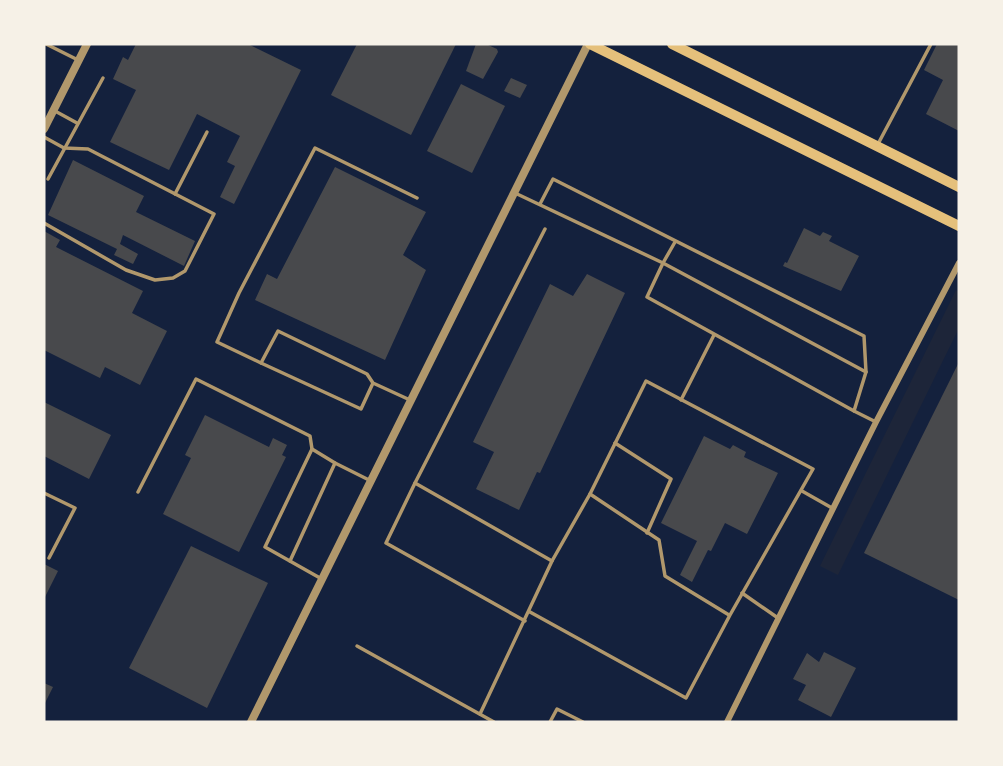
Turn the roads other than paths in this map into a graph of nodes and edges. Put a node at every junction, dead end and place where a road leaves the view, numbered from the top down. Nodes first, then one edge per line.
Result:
1 (46, 44) edge
2 (87, 44) edge
3 (589, 44) edge
4 (671, 44) edge
5 (931, 44) edge
6 (78, 60) junction
7 (103, 78) dead end
8 (53, 110) junction
9 (77, 123) junction
10 (44, 129) edge
11 (207, 132) dead end
12 (44, 137) edge
13 (877, 146) junction
14 (64, 148) junction
15 (48, 179) dead end
16 (959, 187) edge
17 (515, 193) junction
18 (175, 194) junction
19 (417, 198) dead end
20 (540, 204) junction
21 (44, 223) edge
22 (959, 226) edge
23 (545, 229) dead end
24 (675, 242) junction
25 (663, 263) junction
26 (959, 263) edge
27 (714, 335) junction
28 (261, 363) junction
29 (866, 372) junction
30 (373, 383) junction
31 (410, 400) junction
32 (681, 400) junction
33 (854, 411) junction
34 (876, 422) junction
35 (615, 443) junction
36 (313, 449) junction
37 (335, 463) junction
38 (371, 481) junction
39 (415, 483) junction
40 (802, 491) junction
41 (138, 492) dead end
42 (44, 493) edge
43 (590, 494) junction
44 (834, 509) junction
45 (648, 533) junction
46 (50, 558) dead end
47 (290, 561) junction
48 (552, 561) junction
49 (323, 579) junction
50 (743, 593) junction
51 (530, 612) junction
52 (730, 615) junction
53 (780, 619) junction
54 (525, 622) junction
55 (357, 646) dead end
56 (481, 714) junction
57 (251, 722) edge
58 (494, 722) edge
59 (550, 722) edge
60 (583, 722) edge
61 (727, 722) edge

1 - 6 lane
2 - 6 street
3 - 17 street
3 - 22 main road
4 - 13 main road
5 - 13 lane
6 - 8 street
7 - 9 lane
8 - 9 lane
8 - 10 street
9 - 14 lane
11 - 18 lane
12 - 14 lane
13 - 16 main road
14 - 15 lane
14 - 18 lane
17 - 20 lane
17 - 31 street
18 - 21 lane
19 - 28 lane
20 - 24 lane
20 - 25 lane
23 - 39 lane
24 - 25 lane
24 - 29 lane
25 - 27 lane
25 - 29 lane
26 - 34 street
27 - 32 lane
27 - 33 lane
28 - 30 lane
28 - 30 lane
29 - 33 lane
30 - 31 lane
31 - 38 street
32 - 35 lane
32 - 40 lane
33 - 34 lane
34 - 44 street
35 - 43 lane
35 - 45 lane
36 - 37 lane
36 - 41 lane
36 - 47 lane
37 - 38 lane
37 - 47 lane
38 - 49 street
39 - 48 lane
39 - 54 lane
40 - 44 lane
40 - 50 lane
42 - 46 lane
43 - 45 lane
43 - 48 lane
44 - 53 street
45 - 52 lane
47 - 49 lane
48 - 51 lane
49 - 57 street
50 - 52 lane
50 - 53 lane
51 - 52 lane
51 - 54 lane
53 - 61 street
54 - 56 lane
55 - 56 lane
56 - 58 lane
59 - 60 lane

